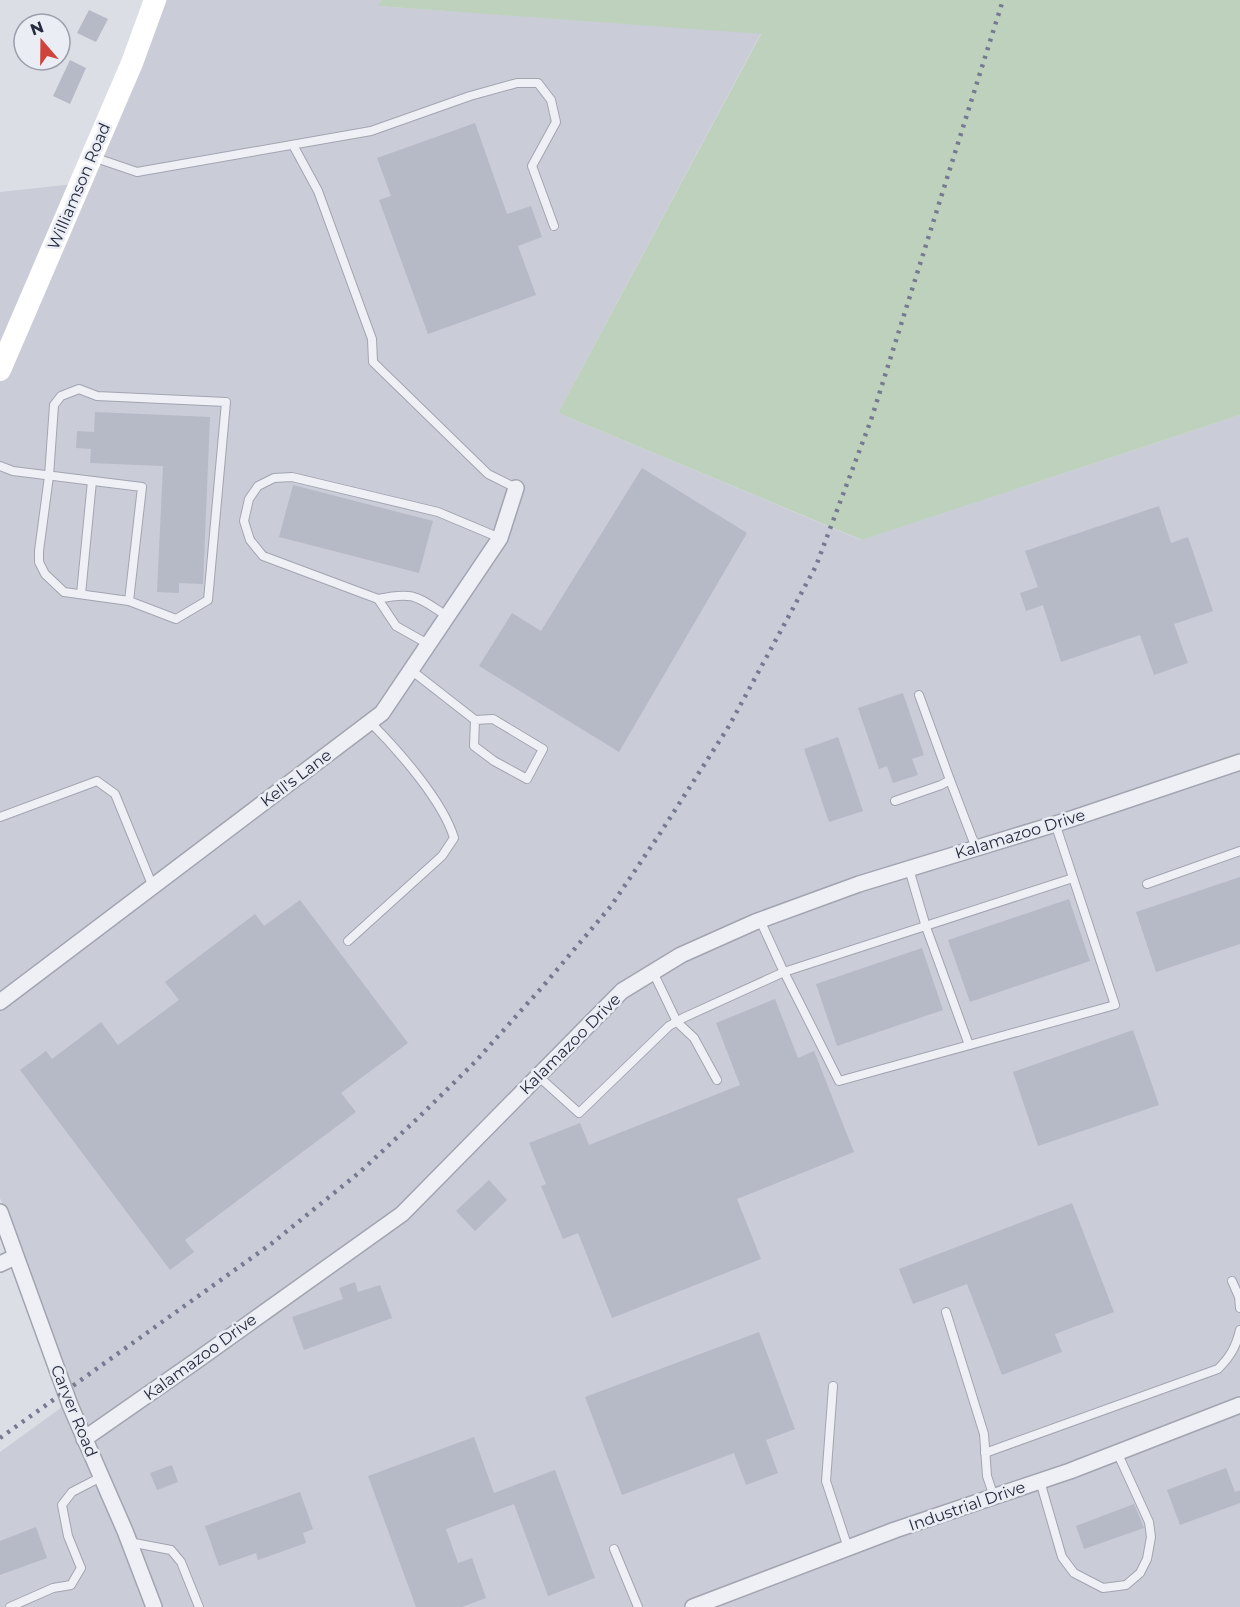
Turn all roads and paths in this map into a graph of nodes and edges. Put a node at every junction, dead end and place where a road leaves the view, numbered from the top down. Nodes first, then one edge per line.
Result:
1 (155, 0) edge
2 (293, 145) junction
3 (91, 157) junction
4 (554, 226) dead end
5 (0, 370) edge
6 (0, 466) edge
7 (49, 476) junction
8 (92, 481) junction
9 (516, 488) joint
10 (500, 538) junction
11 (81, 594) junction
12 (378, 599) junction
13 (129, 601) junction
14 (447, 616) junction
15 (428, 644) junction
16 (411, 670) junction
17 (919, 695) dead end
18 (475, 720) junction
19 (370, 722) junction
20 (1240, 762) edge
21 (950, 780) junction
22 (895, 801) dead end
23 (0, 817) edge
24 (1055, 823) junction
25 (976, 848) junction
26 (1240, 851) edge
27 (909, 868) junction
28 (1073, 878) junction
29 (1147, 884) dead end
30 (153, 887) junction
31 (760, 920) junction
32 (926, 927) junction
33 (348, 941) dead end
34 (653, 972) junction
35 (784, 972) junction
36 (0, 1002) edge
37 (677, 1022) junction
38 (969, 1045) junction
39 (538, 1076) junction
40 (717, 1080) dead end
41 (0, 1212) edge
42 (15, 1257) junction
43 (0, 1264) edge
44 (1232, 1281) dead end
45 (1240, 1308) edge
46 (946, 1312) dead end
47 (1240, 1330) edge
48 (833, 1386) dead end
49 (1240, 1404) edge
50 (84, 1439) junction
51 (1117, 1452) junction
52 (985, 1454) junction
53 (101, 1477) junction
54 (1040, 1481) junction
55 (994, 1497) junction
56 (129, 1542) junction
57 (848, 1548) junction
58 (614, 1549) dead end
59 (10, 1607) edge
60 (154, 1607) edge
61 (199, 1607) edge
62 (638, 1607) edge
63 (693, 1607) edge

1 - 3 main road, Williamson Road
2 - 3 lane
2 - 4 lane
2 - 9 lane
3 - 5 main road, Williamson Road
6 - 7 lane
7 - 8 lane
7 - 11 lane
7 - 13 lane
8 - 11 lane
8 - 13 lane
9 - 10 street, Kell's Lane
10 - 12 lane
10 - 14 street, Kell's Lane
11 - 13 lane
12 - 14 lane
12 - 15 lane
14 - 15 street, Kell's Lane
15 - 16 street, Kell's Lane
16 - 18 lane
16 - 19 street, Kell's Lane
17 - 21 lane
18 - 18 lane
19 - 30 street, Kell's Lane
19 - 33 lane
20 - 24 street, Kalamazoo Drive
21 - 22 lane
21 - 25 lane
23 - 30 lane
24 - 25 street, Kalamazoo Drive
24 - 28 lane
25 - 27 street, Kalamazoo Drive
26 - 29 lane
27 - 31 street, Kalamazoo Drive
27 - 32 lane
28 - 32 lane
28 - 38 lane
30 - 36 street, Kell's Lane
31 - 34 street, Kalamazoo Drive
31 - 35 lane
32 - 35 lane
32 - 38 lane
34 - 37 lane
34 - 39 street, Kalamazoo Drive
35 - 37 lane
35 - 38 lane
37 - 39 lane
37 - 40 lane
39 - 50 street, Kalamazoo Drive
41 - 42 street, Carver Road
42 - 43 street
42 - 50 street, Carver Road
44 - 45 lane
46 - 52 lane
47 - 52 lane
48 - 57 lane
49 - 51 street, Industrial Drive
50 - 53 street, Carver Road
51 - 54 street, Industrial Drive
51 - 54 lane
52 - 55 lane
53 - 56 street, Carver Road
53 - 59 lane
54 - 55 street, Industrial Drive
55 - 57 street, Industrial Drive
56 - 60 street, Carver Road
56 - 61 lane
57 - 63 street, Industrial Drive
58 - 62 lane

